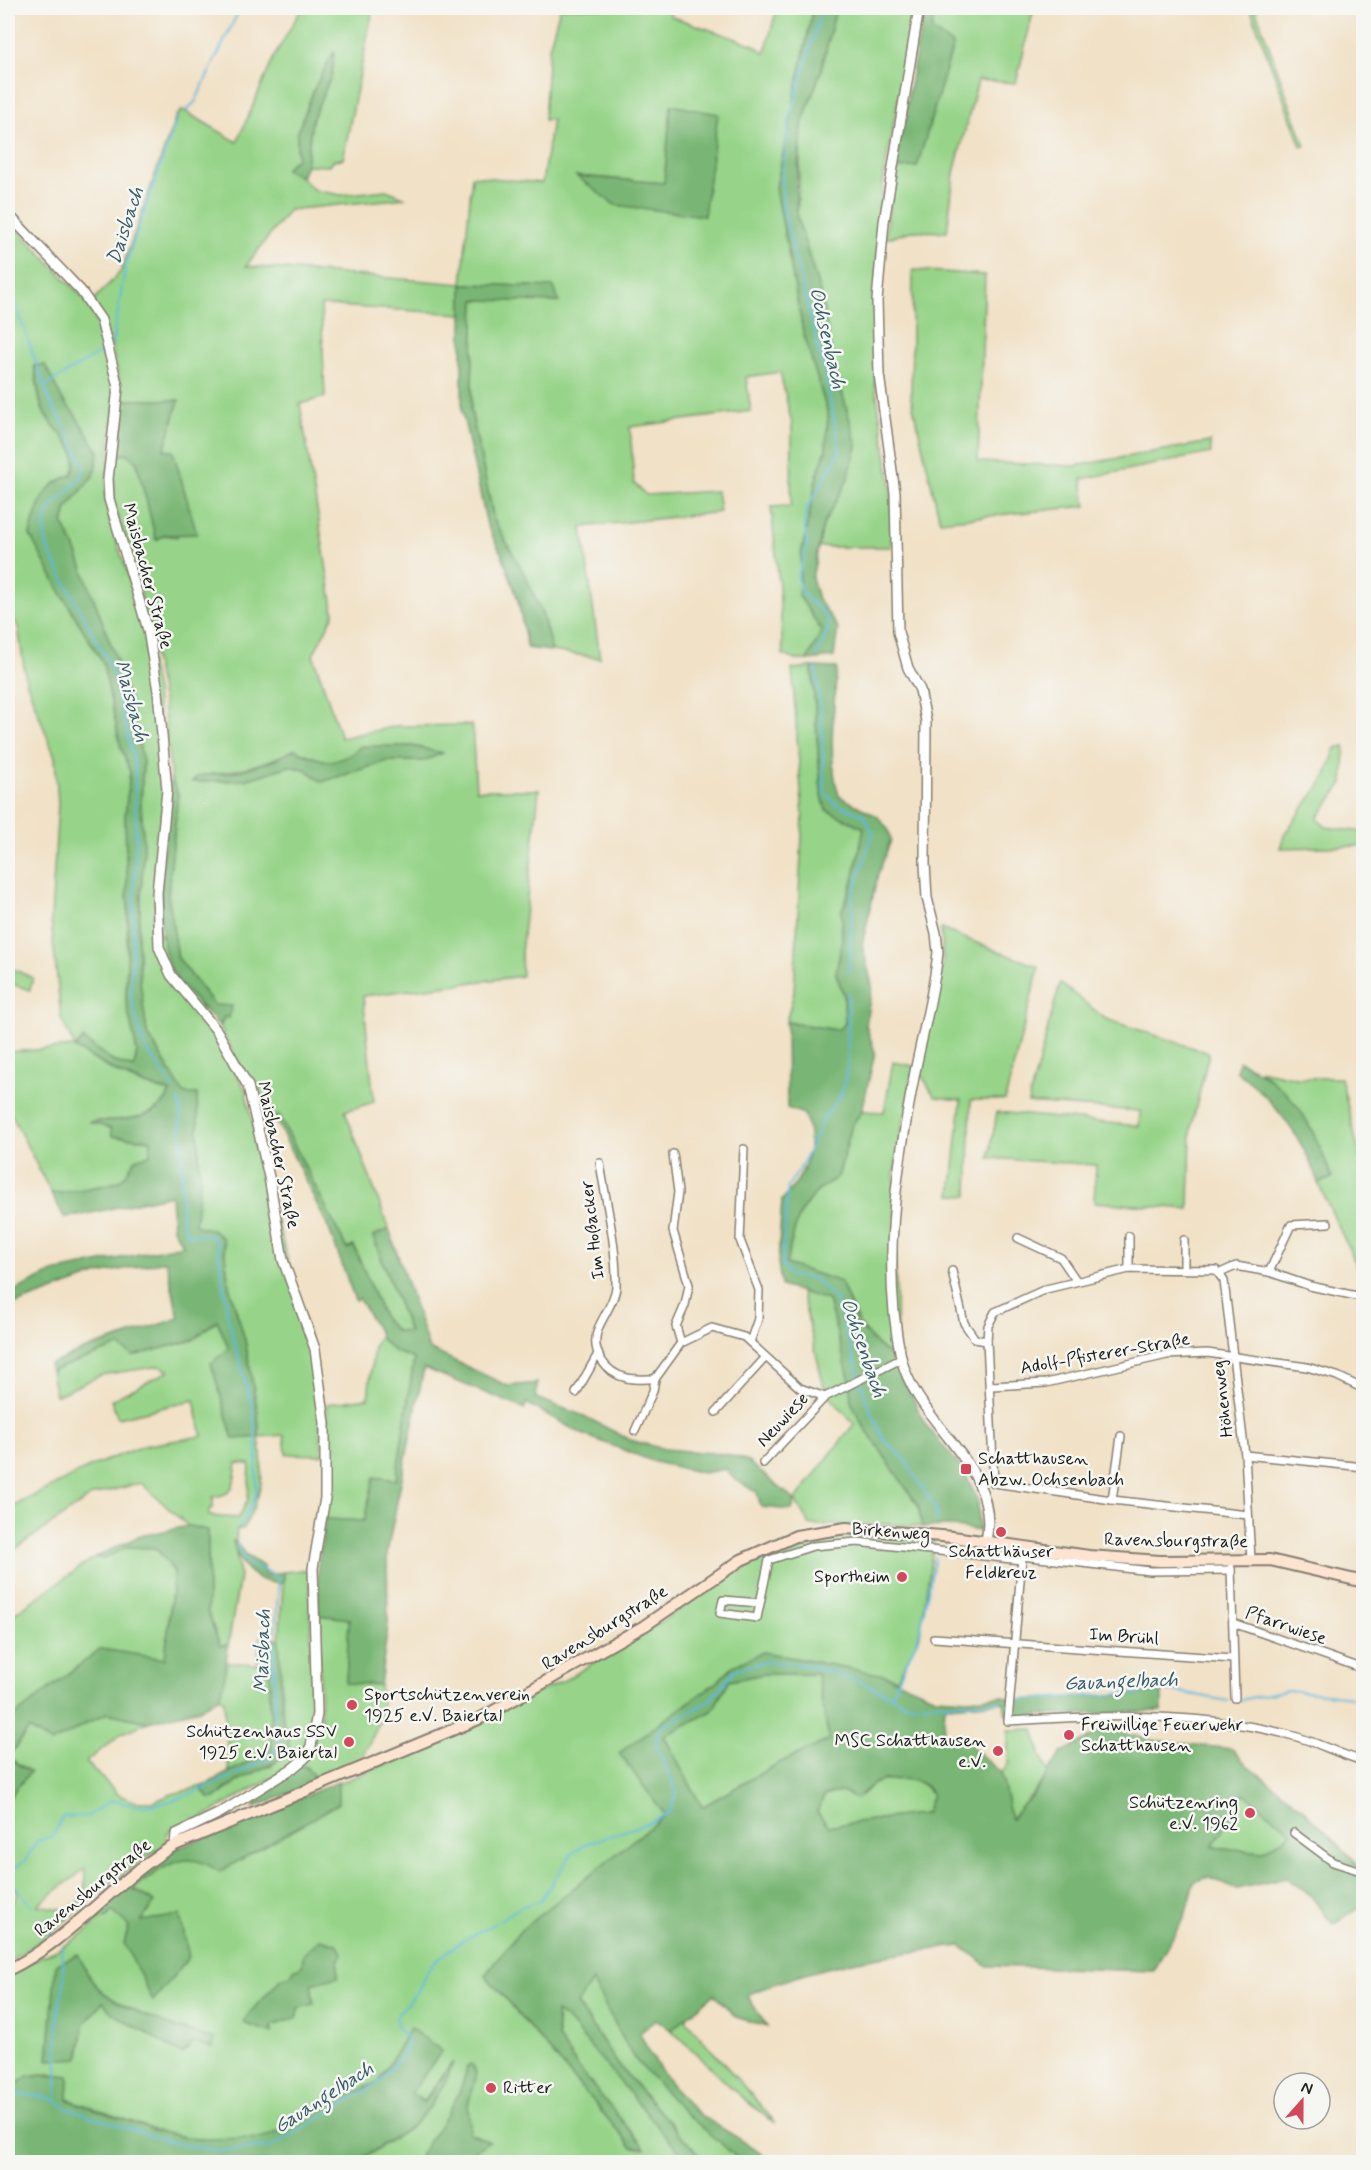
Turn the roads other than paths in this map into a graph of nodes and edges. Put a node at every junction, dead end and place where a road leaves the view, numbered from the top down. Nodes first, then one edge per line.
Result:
1 (919, 8) edge
2 (8, 214) edge
3 (744, 1149) dead end
4 (673, 1154) dead end
5 (600, 1163) dead end
6 (1328, 1223) dead end
7 (1129, 1236) dead end
8 (1018, 1238) dead end
9 (1184, 1240) dead end
10 (1184, 1268) junction
11 (1129, 1269) junction
12 (952, 1271) dead end
13 (1269, 1272) junction
14 (1220, 1273) junction
15 (1076, 1280) junction
16 (1361, 1297) dead end
17 (987, 1341) junction
18 (750, 1342) junction
19 (681, 1343) junction
20 (598, 1354) junction
21 (1233, 1356) junction
22 (765, 1358) junction
23 (901, 1359) junction
24 (655, 1379) junction
25 (991, 1386) junction
26 (1364, 1389) edge
27 (576, 1393) dead end
28 (825, 1397) junction
29 (716, 1412) dead end
30 (635, 1431) dead end
31 (1121, 1436) dead end
32 (1245, 1455) junction
33 (763, 1463) dead end
34 (1364, 1467) edge
35 (994, 1483) junction
36 (983, 1490) junction
37 (1112, 1500) junction
38 (1248, 1515) junction
39 (986, 1540) junction
40 (1022, 1554) junction
41 (1251, 1560) junction
42 (1231, 1565) junction
43 (1364, 1582) edge
44 (760, 1604) junction
45 (1233, 1623) junction
46 (934, 1638) dead end
47 (1013, 1645) junction
48 (1233, 1659) junction
49 (1364, 1669) edge
50 (1235, 1698) dead end
51 (1364, 1761) edge
52 (1294, 1833) dead end
53 (175, 1845) junction
54 (1364, 1872) edge
55 (8, 1970) edge

1 - 23 street
2 - 53 street, Maisbacher Straße
3 - 18 street
4 - 19 street
5 - 20 street, Im Hoßacker
6 - 13 street
7 - 11 street
8 - 15 street
9 - 10 street
10 - 11 street
10 - 14 street
11 - 15 street
12 - 17 street
13 - 14 street
13 - 16 street
14 - 21 street, Höhenweg
15 - 17 street
17 - 25 street
18 - 19 street
18 - 22 street
19 - 24 street
20 - 24 street
20 - 27 street
21 - 25 street, Adolf-Pfisterer-Straße
21 - 26 street, Adolf-Pfisterer-Straße
21 - 32 street, Höhenweg
22 - 28 street
22 - 29 street
23 - 28 street
23 - 36 street
24 - 30 street
25 - 35 street
28 - 33 street, Neuwiese
31 - 37 street
32 - 34 street
32 - 38 street, Höhenweg
35 - 36 street
35 - 37 street
36 - 39 street
37 - 38 street
38 - 41 street, Höhenweg
39 - 40 main road, Ravensburgstraße
39 - 53 main road, Ravensburgstraße
40 - 42 main road, Ravensburgstraße
40 - 44 street, Birkenweg
40 - 47 street
41 - 42 main road, Ravensburgstraße
41 - 43 main road, Ravensburgstraße
42 - 45 street
44 - 44 street
45 - 48 street
45 - 49 street, Pfarrwiese
46 - 47 street, Im Brühl
47 - 48 street, Im Brühl
47 - 51 street
48 - 50 street
52 - 54 street
53 - 55 main road, Ravensburgstraße

